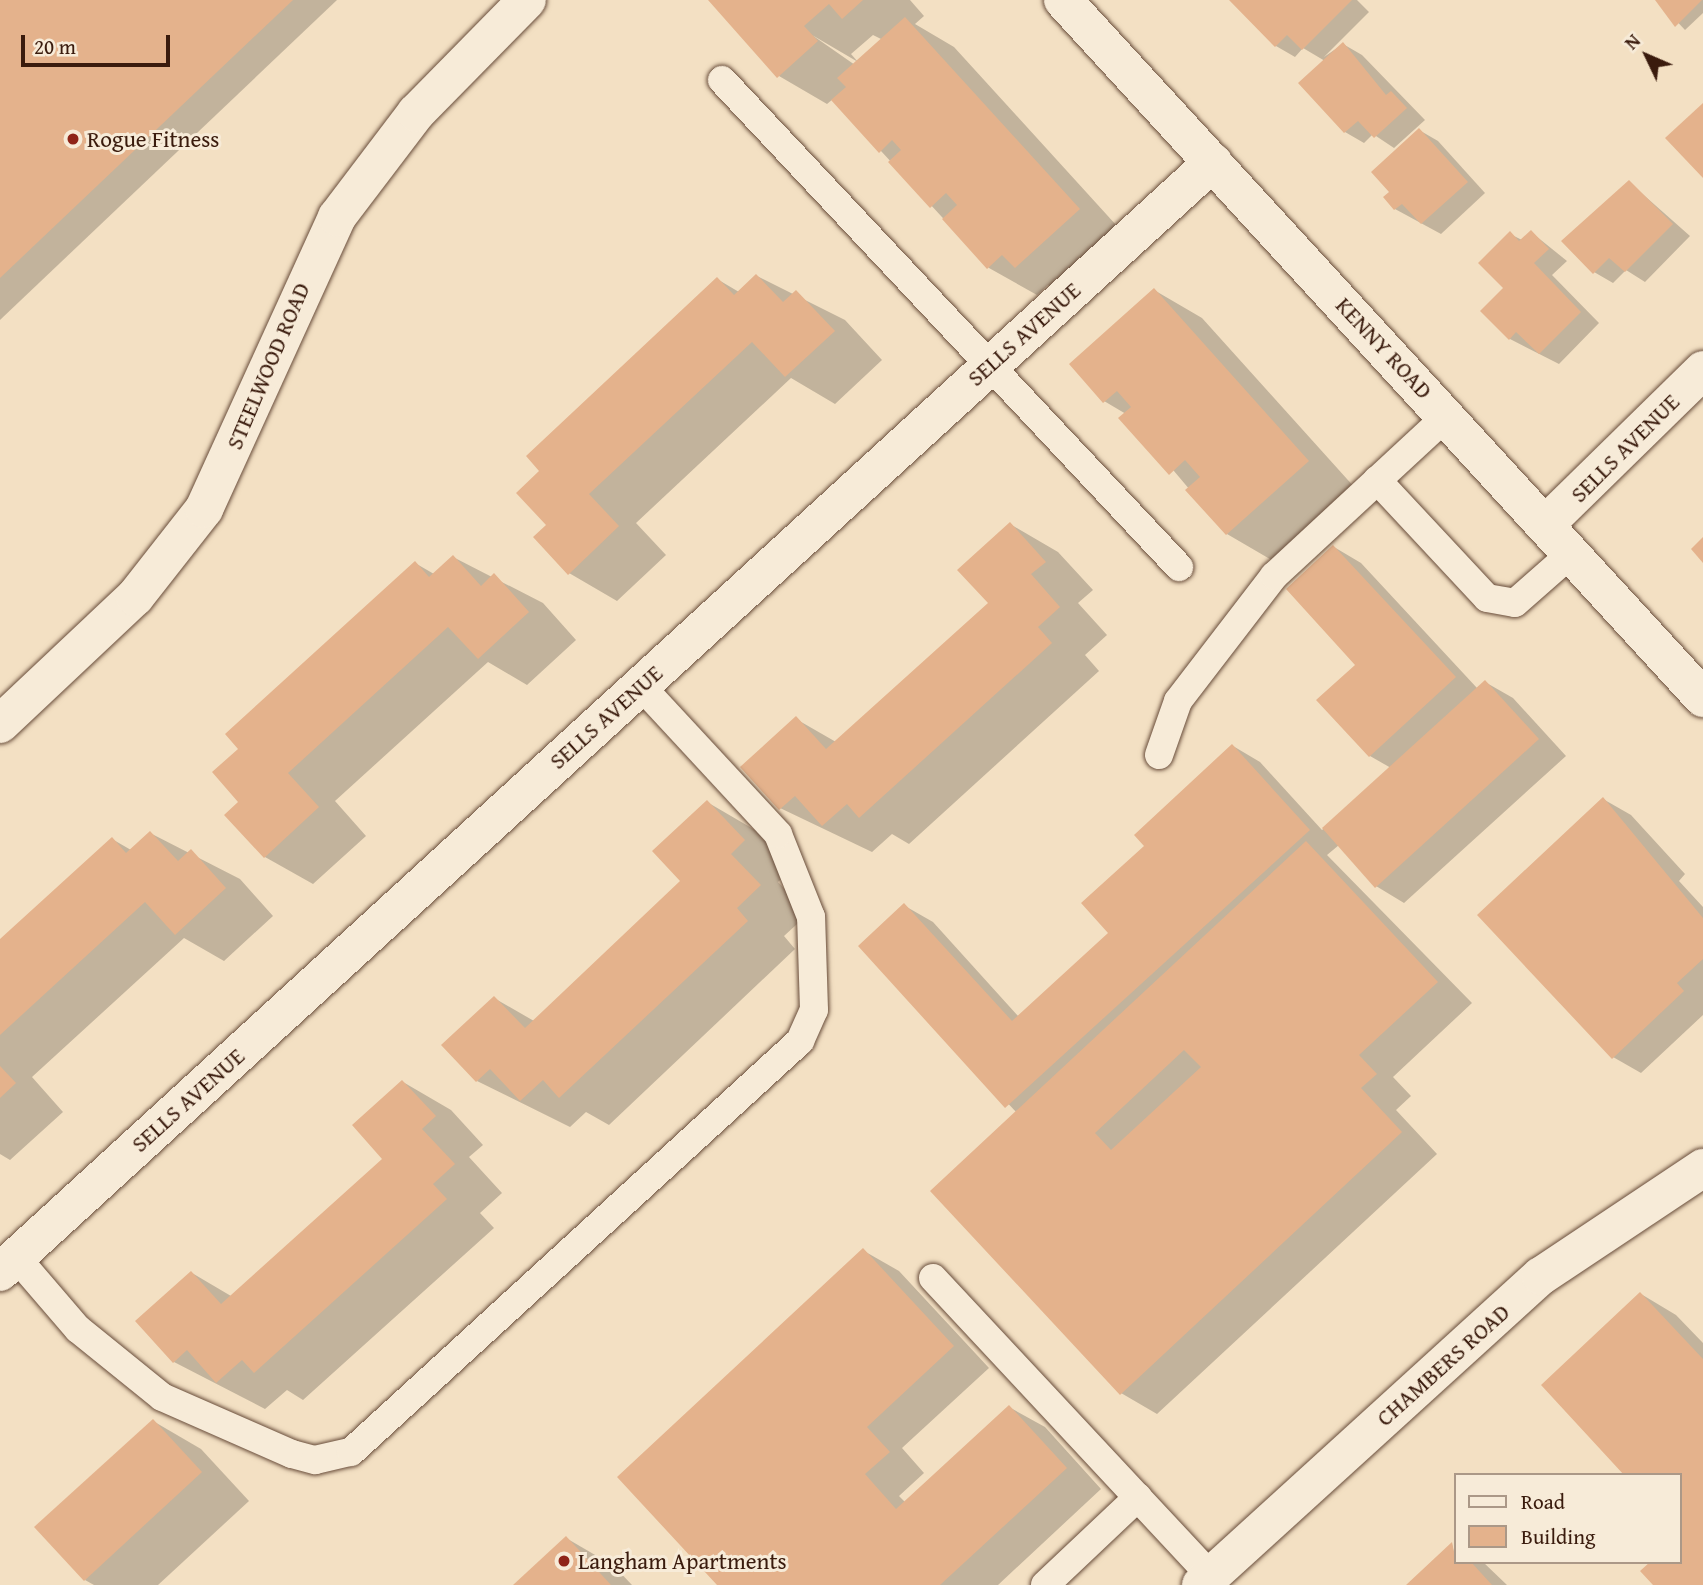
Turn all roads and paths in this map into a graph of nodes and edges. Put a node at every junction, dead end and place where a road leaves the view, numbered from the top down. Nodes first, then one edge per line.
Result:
1 (527, 0) edge
2 (1063, 0) edge
3 (723, 80) dead end
4 (1213, 163) junction
5 (988, 366) junction
6 (1703, 370) edge
7 (1447, 416) junction
8 (1377, 480) junction
9 (1546, 524) junction
10 (1572, 553) junction
11 (1179, 567) dead end
12 (640, 685) junction
13 (1703, 698) edge
14 (0, 724) edge
15 (1159, 755) dead end
16 (1703, 1168) edge
17 (8, 1264) edge
18 (933, 1278) dead end
19 (1138, 1497) junction
20 (1206, 1580) edge
21 (1045, 1585) edge

1 - 14 street, STEELWOOD ROAD
2 - 4 street, KENNY ROAD
3 - 5 lane
4 - 5 street, SELLS AVENUE
4 - 7 street, KENNY ROAD
5 - 11 lane
5 - 12 street, SELLS AVENUE
6 - 9 street, SELLS AVENUE
7 - 8 lane
7 - 9 street, KENNY ROAD
8 - 10 lane
8 - 15 lane
9 - 10 street, KENNY ROAD
10 - 13 street, KENNY ROAD
12 - 17 street, SELLS AVENUE
12 - 17 lane
16 - 20 street, CHAMBERS ROAD
18 - 19 lane
19 - 20 lane
19 - 21 lane

